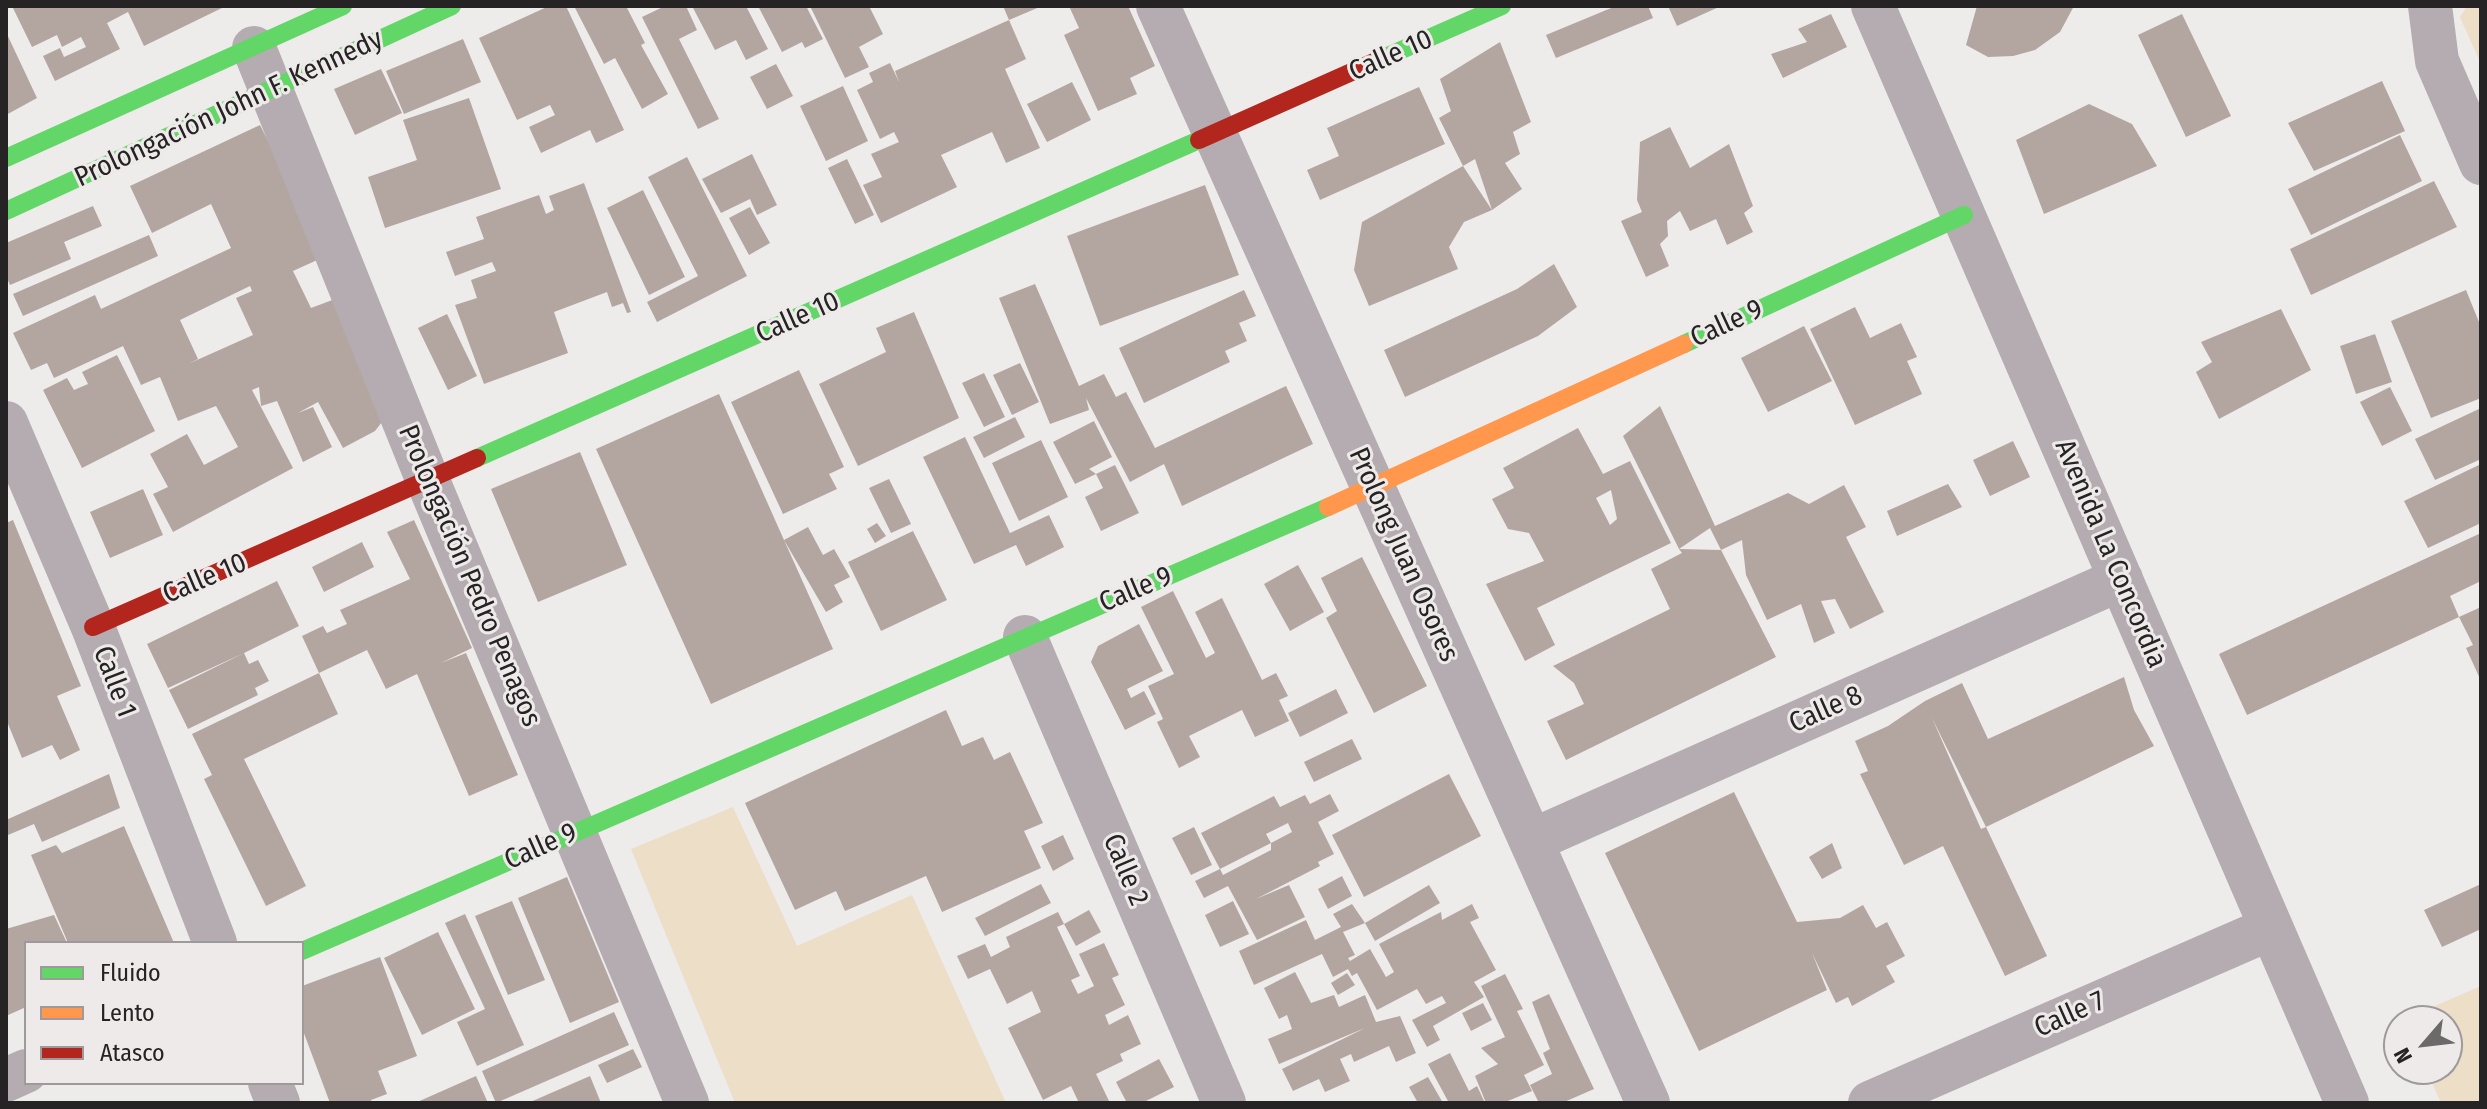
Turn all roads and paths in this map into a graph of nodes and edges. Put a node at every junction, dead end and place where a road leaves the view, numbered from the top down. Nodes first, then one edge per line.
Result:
1 (343, 6) edge
2 (452, 6) edge
3 (1158, 6) edge
4 (1502, 6) edge
5 (1873, 6) edge
6 (2430, 6) edge
7 (407, 16) edge
8 (254, 48) junction
9 (271, 89) junction
10 (1215, 134) junction
11 (6, 158) edge
12 (2481, 163) edge
13 (6, 211) edge
14 (1964, 215) junction
15 (6, 423) edge
16 (428, 481) junction
17 (1373, 487) junction
18 (2121, 579) junction
19 (93, 627) junction
20 (1025, 637) junction
21 (577, 831) junction
22 (1531, 841) junction
23 (2271, 928) junction
24 (214, 941) edge
25 (304, 950) edge
26 (687, 1103) edge
27 (1224, 1103) edge
28 (1648, 1103) edge
29 (1870, 1103) edge
30 (2347, 1103) edge

1 - 8 street, Prolongación John F. Kennedy
2 - 7 street, Prolongación John F. Kennedy
3 - 10 street, Prolong Juan Osores
4 - 10 street, Calle 10
5 - 14 street, Avenida La Concordia
6 - 12 street
7 - 9 street, Prolongación John F. Kennedy
8 - 9 street, Prolongación Pedro Penagos
8 - 11 street, Prolongación John F. Kennedy
9 - 13 street, Prolongación John F. Kennedy
9 - 16 street, Prolongación Pedro Penagos
10 - 16 street, Calle 10
10 - 17 street, Prolong Juan Osores
14 - 17 street, Calle 9
14 - 18 street, Avenida La Concordia
15 - 19 street, Calle 1
16 - 19 street, Calle 10
16 - 21 street, Prolongación Pedro Penagos
17 - 20 street, Calle 9
17 - 22 street, Prolong Juan Osores
18 - 22 street, Calle 8
18 - 23 street, Avenida La Concordia
19 - 24 street, Calle 1
20 - 21 street, Calle 9
20 - 27 street, Calle 2
21 - 25 street, Calle 9
21 - 26 street, Prolongación Pedro Penagos
22 - 28 street, Prolong Juan Osores
23 - 29 street, Calle 7
23 - 30 street, Avenida La Concordia

